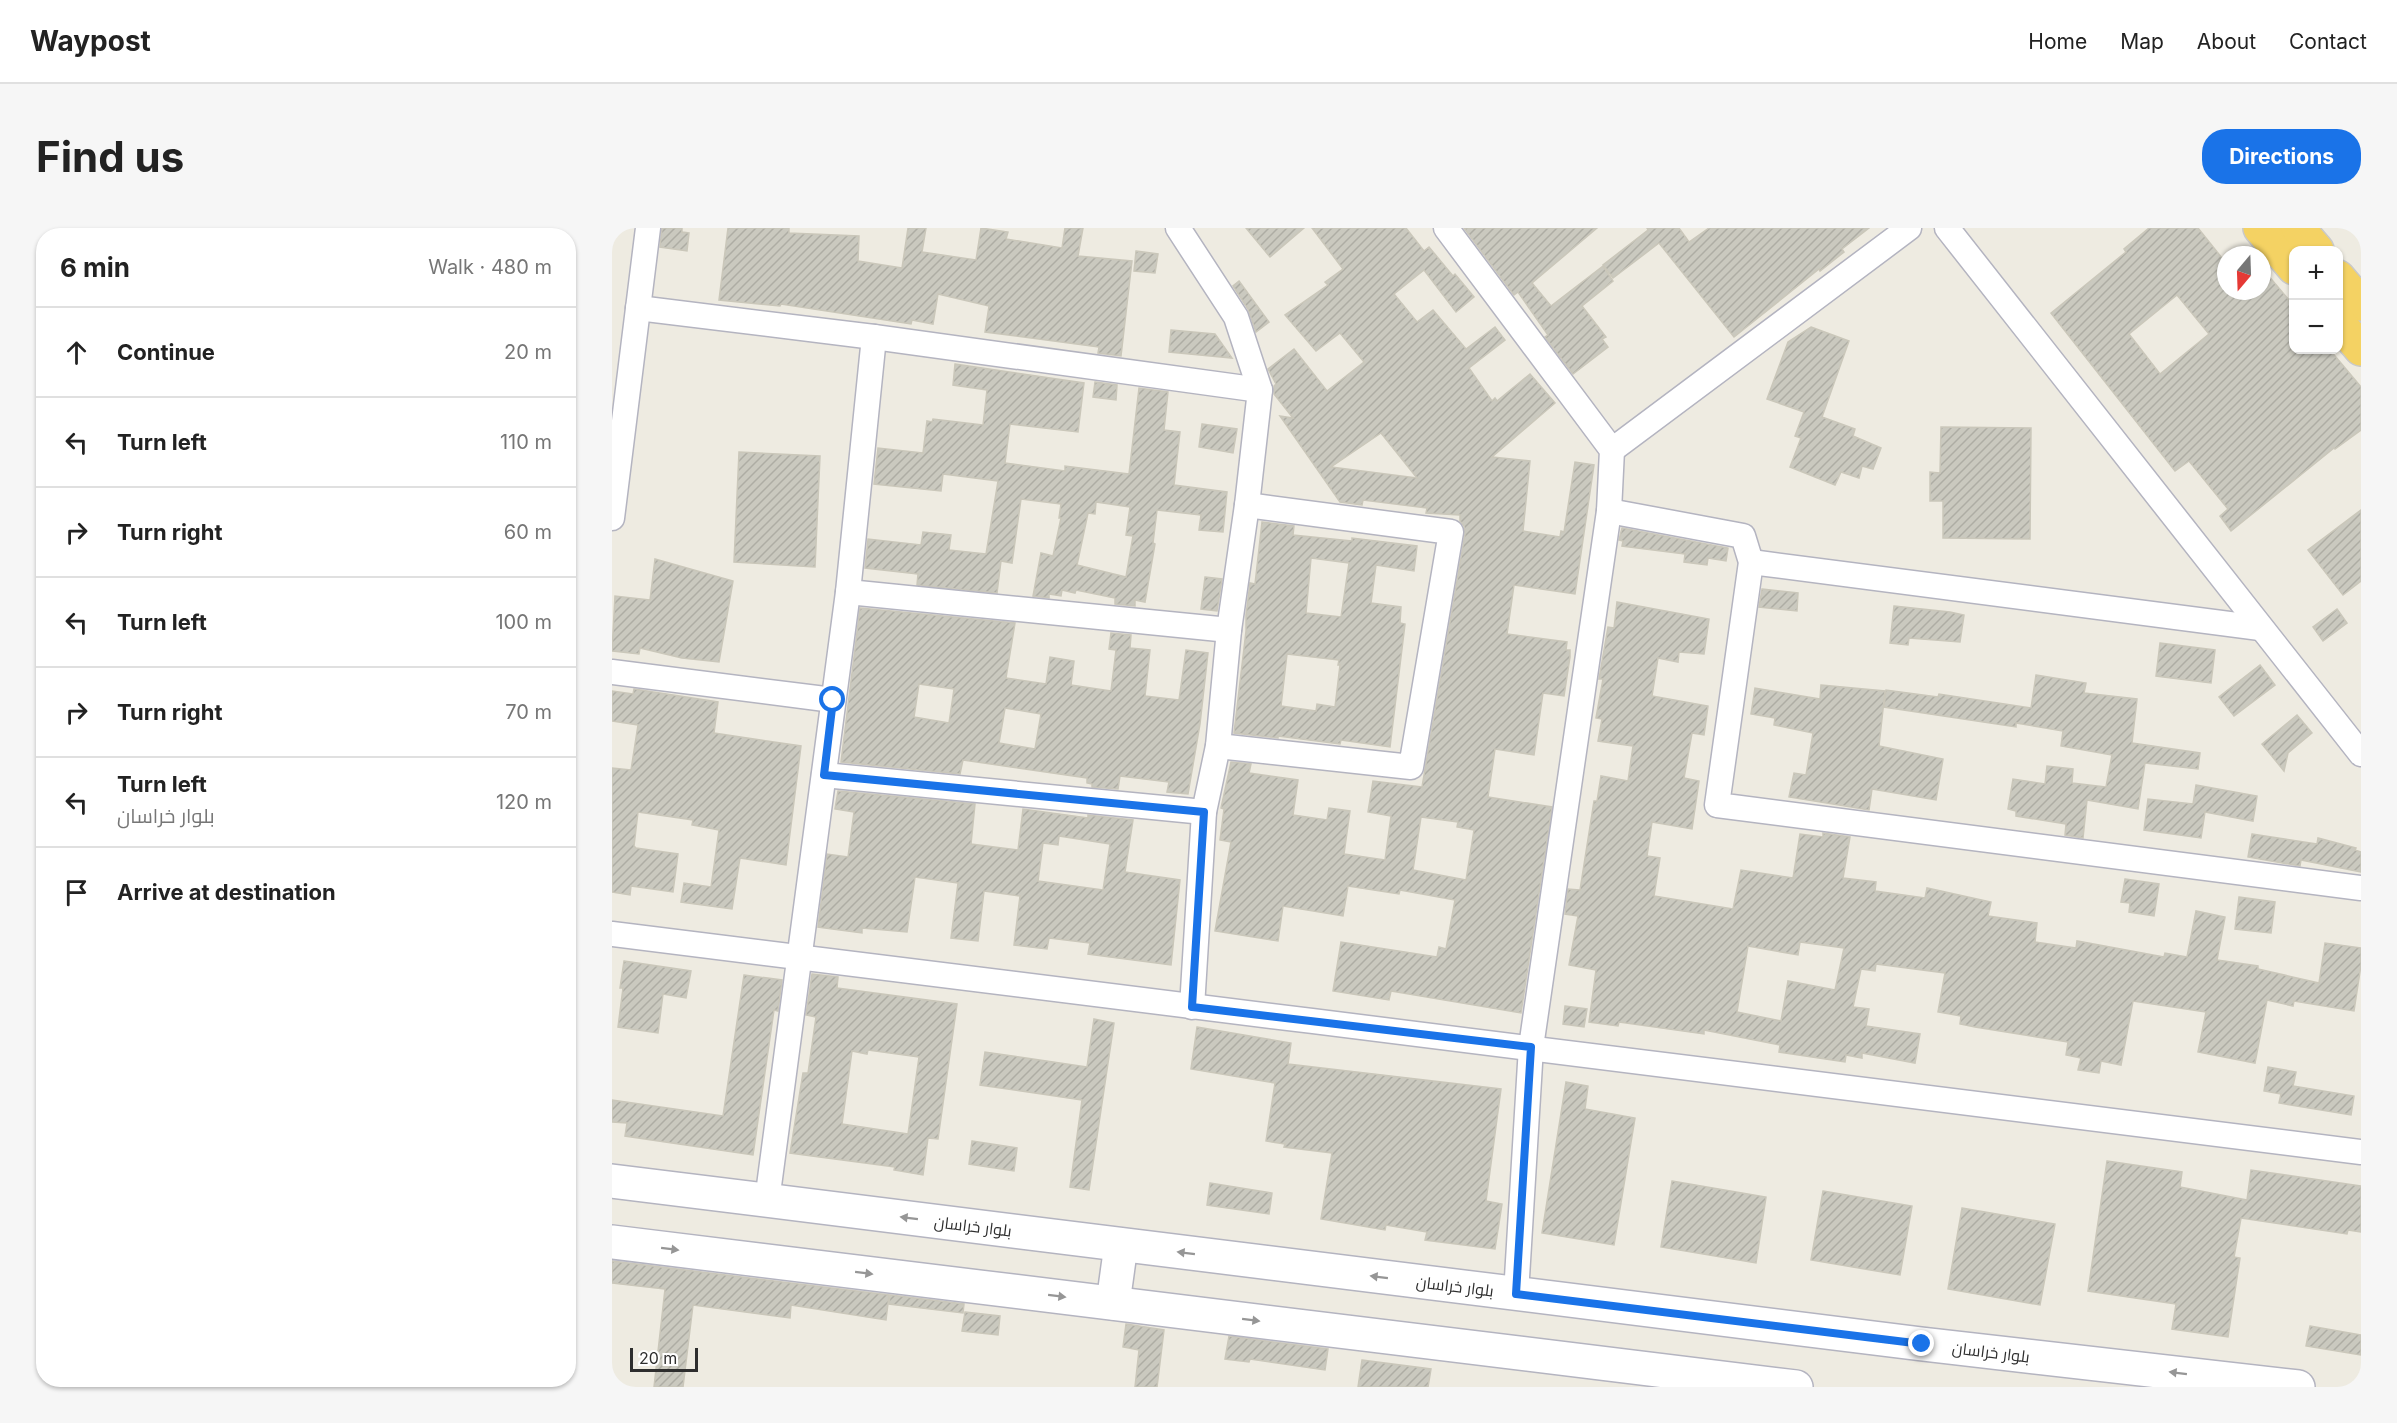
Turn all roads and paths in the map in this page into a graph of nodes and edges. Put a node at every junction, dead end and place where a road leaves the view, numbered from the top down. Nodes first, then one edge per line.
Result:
1 (648, 228) edge
2 (1178, 228) edge
3 (1446, 228) edge
4 (1909, 228) edge
5 (1947, 228) edge
6 (2260, 228) edge
7 (2298, 228) edge
8 (2314, 246) edge
9 (2289, 262) edge
10 (2343, 283) edge
11 (2361, 304) edge
12 (638, 308) junction
13 (2343, 328) edge
14 (874, 337) junction
15 (2361, 350) edge
16 (1260, 390) junction
17 (616, 442) edge
18 (1612, 450) junction
19 (1247, 505) junction
20 (1609, 511) junction
21 (612, 518) edge
22 (1751, 562) junction
23 (848, 592) junction
24 (2260, 628) junction
25 (1229, 630) junction
26 (612, 672) edge
27 (833, 700) junction
28 (1218, 746) junction
29 (2361, 754) edge
30 (824, 775) junction
31 (1204, 812) junction
32 (2361, 888) edge
33 (612, 934) edge
34 (800, 958) junction
35 (1192, 1007) junction
36 (1531, 1047) junction
37 (2361, 1152) edge
38 (612, 1181) edge
39 (767, 1201) junction
40 (612, 1242) edge
41 (1121, 1245) junction
42 (1516, 1294) junction
43 (1113, 1303) junction
44 (1796, 1387) edge
45 (2298, 1387) edge

1 - 12 street
2 - 16 street
3 - 18 street
4 - 18 street
5 - 24 street
6 - 9 highway
7 - 8 highway
10 - 11 highway
12 - 14 street
12 - 17 street
13 - 15 highway
14 - 16 street
14 - 23 street
16 - 19 street
17 - 21 street
18 - 20 street
19 - 25 street
19 - 28 street
20 - 22 street
20 - 36 street
22 - 24 street
22 - 32 street
23 - 25 street
23 - 27 street
24 - 29 street
25 - 28 street
26 - 27 street
27 - 30 street
28 - 31 street
30 - 31 street
30 - 34 street
31 - 35 street
33 - 34 street
34 - 35 street
34 - 39 street
35 - 36 street
36 - 37 street
36 - 42 street
38 - 39 main road, بلوار خراسان
41 -> 39 main road, بلوار خراسان
40 -> 43 main road
42 -> 41 main road, بلوار خراسان
41 - 43 main road
45 -> 42 main road, بلوار خراسان
43 -> 44 main road

